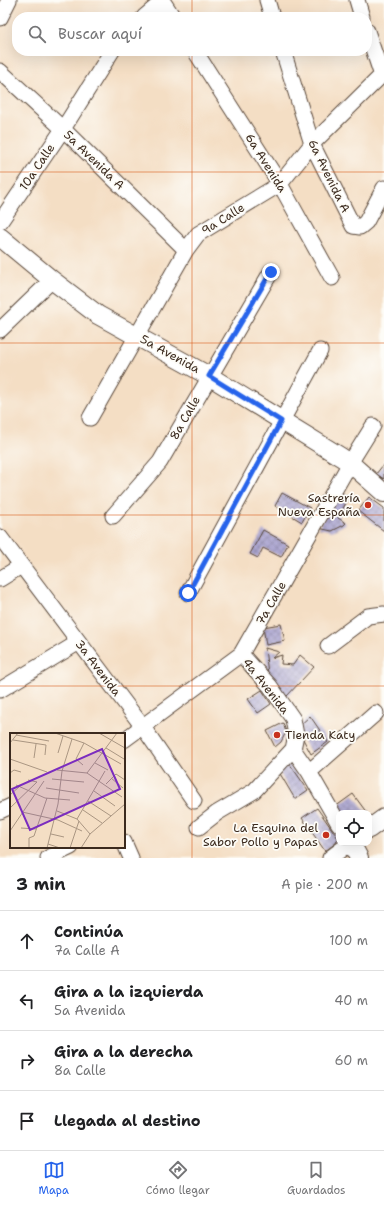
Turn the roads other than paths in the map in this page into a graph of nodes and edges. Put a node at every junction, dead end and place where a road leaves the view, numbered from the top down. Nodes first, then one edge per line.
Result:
1 (9, 0) edge
2 (163, 0) edge
3 (267, 0) edge
4 (357, 0) edge
5 (150, 12) edge
6 (170, 12) edge
7 (271, 12) edge
8 (361, 12) edge
9 (0, 18) edge
10 (372, 44) edge
11 (109, 56) edge
12 (198, 56) edge
13 (285, 56) edge
14 (0, 71) edge
15 (383, 74) edge
16 (63, 130) junction
17 (312, 144) junction
18 (280, 184) junction
19 (384, 188) edge
20 (0, 222) edge
21 (0, 237) edge
22 (186, 250) junction
23 (271, 272) dead end
24 (332, 278) dead end
25 (52, 280) junction
26 (0, 330) edge
27 (137, 336) junction
28 (320, 351) dead end
29 (209, 376) junction
30 (90, 418) dead end
31 (281, 421) junction
32 (373, 426) dead end
33 (350, 463) junction
34 (384, 493) edge
35 (113, 516) dead end
36 (0, 537) edge
37 (21, 566) junction
38 (0, 578) edge
39 (188, 593) dead end
40 (384, 614) edge
41 (78, 642) junction
42 (328, 646) dead end
43 (242, 654) junction
44 (0, 690) edge
45 (376, 713) dead end
46 (143, 728) junction
47 (125, 739) edge
48 (293, 749) junction
49 (309, 772) junction
50 (194, 801) dead end
51 (10, 806) edge
52 (0, 811) edge
53 (384, 818) edge
54 (336, 819) edge
55 (199, 827) dead end
56 (372, 827) edge
57 (125, 844) edge
58 (353, 847) edge
59 (69, 848) edge
60 (48, 858) edge
61 (131, 858) edge
62 (330, 858) edge

1 - 9 street
2 - 5 street
2 - 6 street
3 - 7 street
4 - 8 street
10 - 15 street
11 - 16 street, 10a Calle
12 - 18 street, 6a Avenida
13 - 17 street, 6a Avenida A
14 - 16 street, 5a Avenida A
15 - 17 street, 9a Calle
16 - 20 street, 10a Calle
16 - 22 street, 5a Avenida A
17 - 18 street, 9a Calle
17 - 19 street, 6a Avenida A
18 - 22 street, 9a Calle
18 - 24 street, 6a Avenida
21 - 25 street, 5a Avenida
22 - 27 street, 9a Calle
23 - 29 street, 8a Calle
25 - 26 street
25 - 27 street, 5a Avenida
27 - 29 street, 5a Avenida
27 - 30 street, 9a Calle
28 - 31 street
29 - 31 street, 5a Avenida
29 - 35 street, 8a Calle
31 - 33 street, 5a Avenida
31 - 39 street
32 - 33 street, 7a Calle
33 - 34 street, 5a Avenida
33 - 43 street, 7a Calle
36 - 37 street, 3a Avenida
37 - 38 street
37 - 41 street, 3a Avenida
40 - 42 street
41 - 44 street
41 - 46 street, 3a Avenida
43 - 46 street, 7a Calle
43 - 48 street, 4a Avenida
45 - 49 street
46 - 47 street, 7a Calle
46 - 50 street, 3a Avenida
48 - 49 street
48 - 55 street
49 - 54 street
51 - 52 street
53 - 56 street
57 - 61 street
58 - 62 street
59 - 60 street

